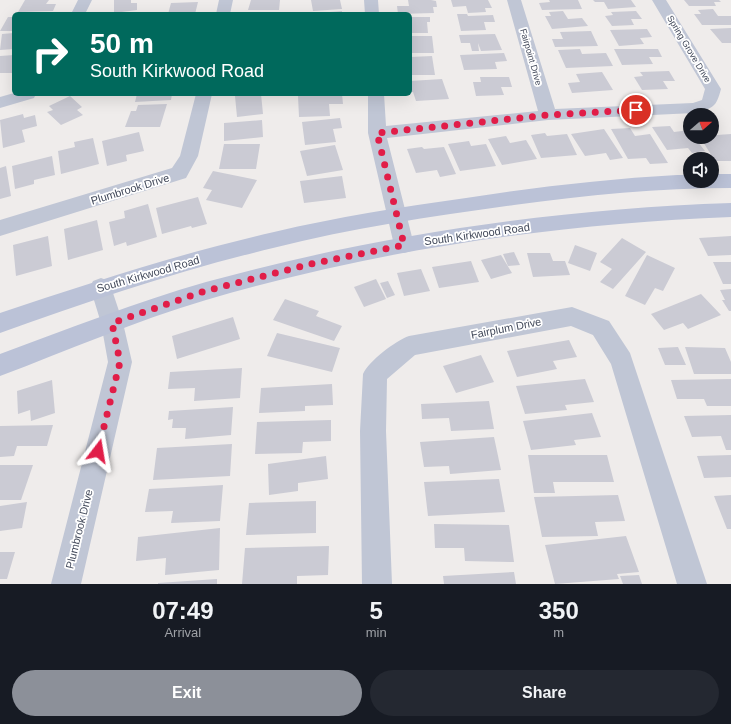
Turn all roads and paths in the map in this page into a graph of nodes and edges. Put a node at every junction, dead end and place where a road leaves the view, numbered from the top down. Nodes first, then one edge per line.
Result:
1 (85, 0) edge
2 (226, 0) edge
3 (371, 0) edge
4 (514, 0) edge
5 (659, 0) edge
6 (79, 12) edge
7 (223, 12) edge
8 (372, 12) edge
9 (22, 96) edge
10 (204, 96) edge
11 (376, 96) edge
12 (0, 103) edge
13 (548, 115) junction
14 (377, 133) junction
15 (719, 181) edge
16 (731, 181) edge
17 (683, 182) edge
18 (731, 210) edge
19 (397, 216) junction
20 (0, 228) edge
21 (404, 245) junction
22 (101, 287) junction
23 (0, 323) edge
24 (112, 323) junction
25 (0, 365) edge
26 (66, 584) edge
27 (377, 584) edge
28 (692, 584) edge

1 - 6 street
2 - 7 street
3 - 8 street
4 - 13 street, Fairpoint Drive
5 - 13 street, Spring Grove Drive
9 - 12 street
10 - 20 street, Plumbrook Drive
11 - 14 street
13 - 14 street
14 - 19 street
15 - 16 main road
17 - 19 main road, South Kirkwood Road
18 - 21 main road, South Kirkwood Road
19 - 21 street
19 - 22 main road, South Kirkwood Road
21 - 24 main road, South Kirkwood Road
22 - 23 main road, South Kirkwood Road
22 - 24 street, Plumbrook Drive
24 - 25 main road, South Kirkwood Road
24 - 26 street, Plumbrook Drive
27 - 28 street, Fairplum Drive

